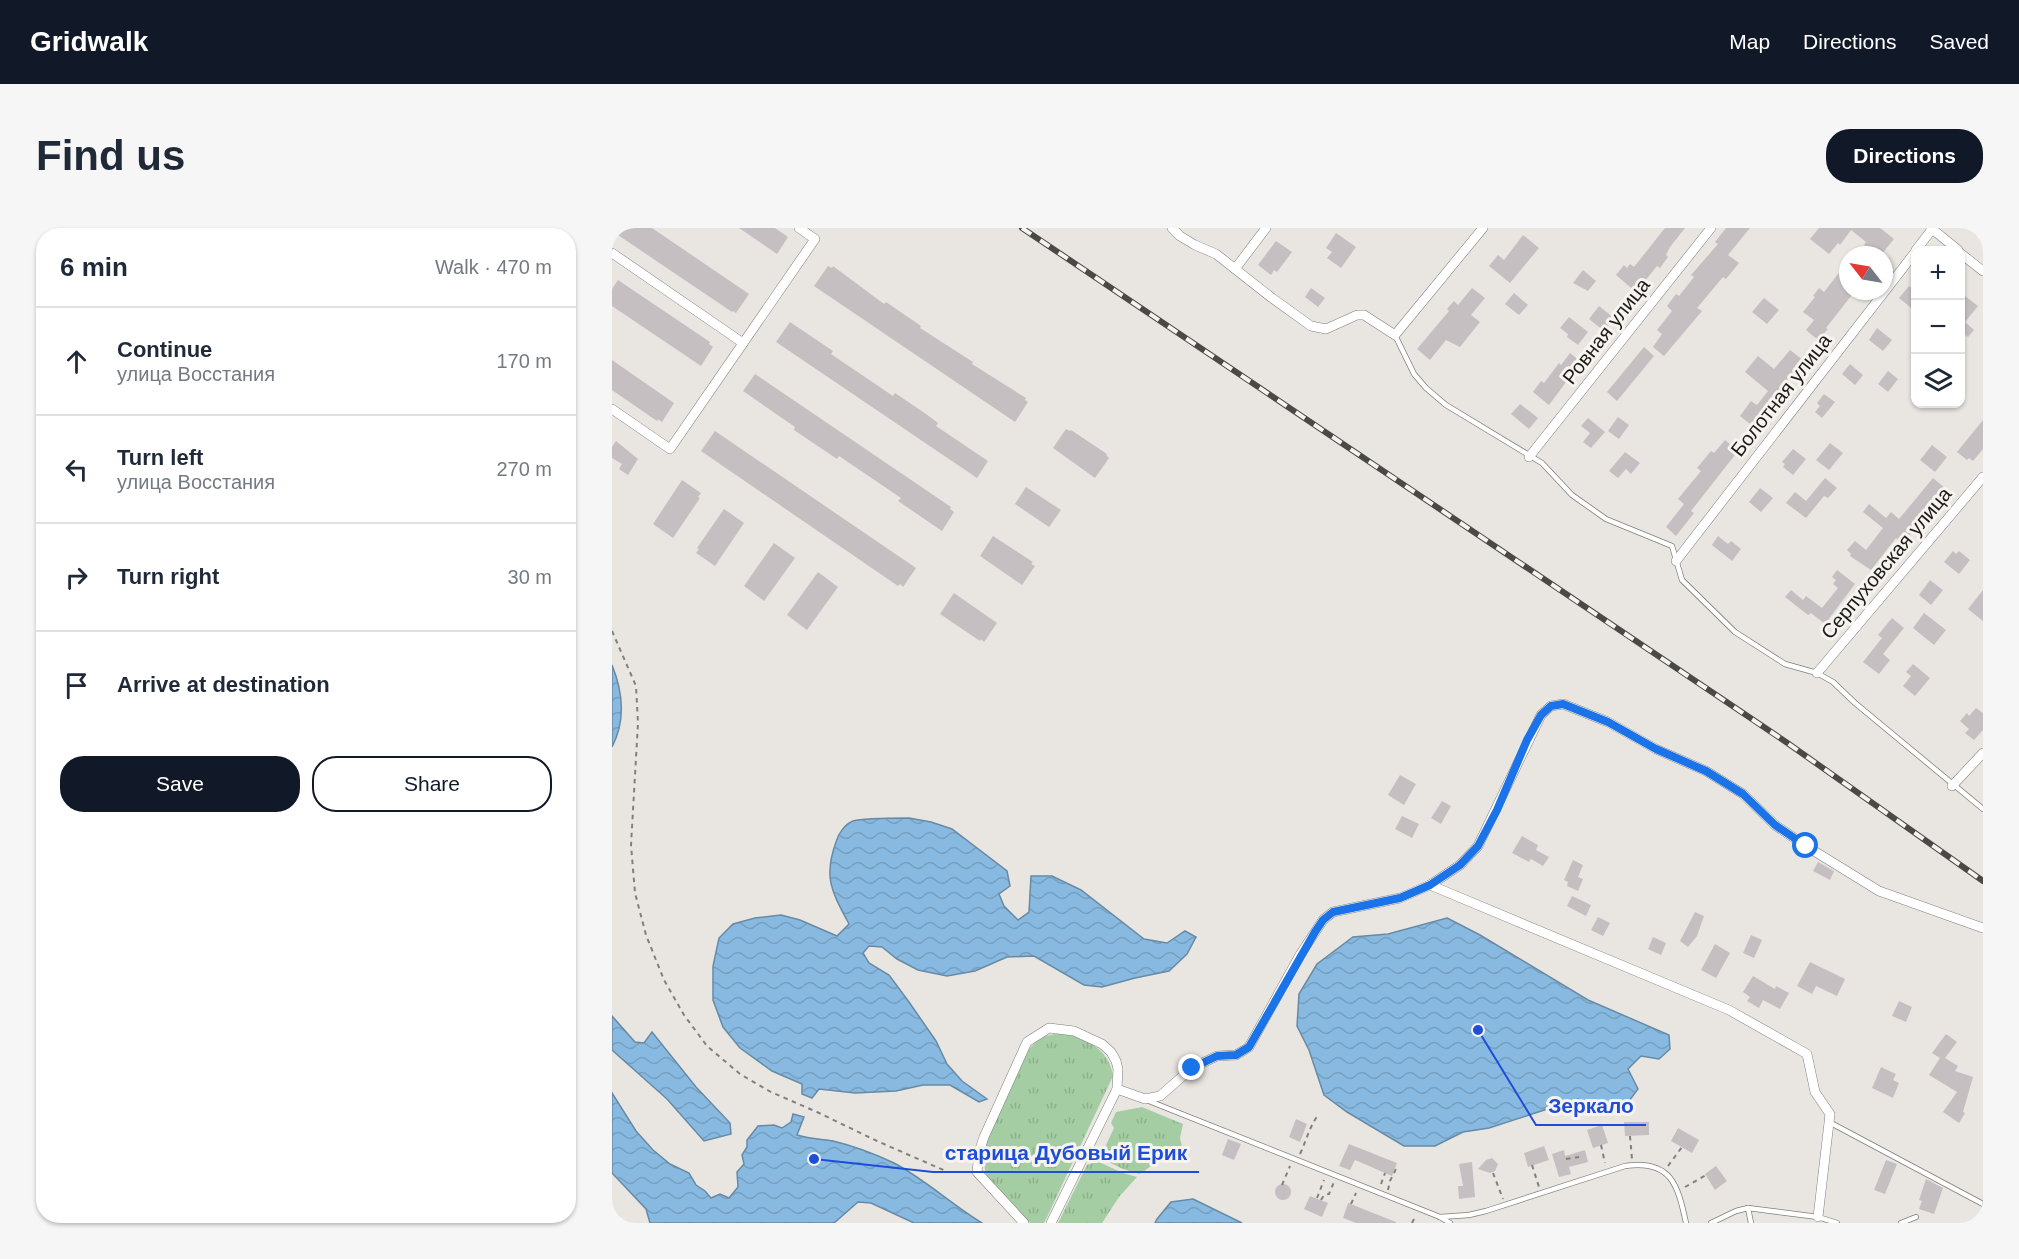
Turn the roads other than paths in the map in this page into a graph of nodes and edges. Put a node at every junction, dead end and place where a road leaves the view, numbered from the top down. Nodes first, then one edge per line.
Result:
1 (799, 228) edge
2 (1172, 228) edge
3 (1266, 228) edge
4 (1483, 228) edge
5 (1711, 228) edge
6 (1932, 228) edge
7 (1919, 246) edge
8 (1953, 246) edge
9 (612, 253) edge
10 (1965, 256) edge
11 (1911, 257) edge
12 (1235, 269) junction
13 (1983, 271) edge
14 (1395, 335) junction
15 (743, 343) junction
16 (612, 409) edge
17 (1529, 457) junction
18 (1983, 477) edge
19 (1676, 561) junction
20 (1817, 673) junction
21 (1983, 753) edge
22 (1952, 786) junction
23 (1983, 809) edge
24 (1430, 885) junction
25 (1983, 928) edge
26 (1117, 1089) junction
27 (1145, 1099) junction
28 (1829, 1122) junction
29 (1983, 1204) edge
30 (1748, 1208) junction
31 (1440, 1216) junction
32 (1916, 1217) dead end
33 (1818, 1218) junction
34 (1024, 1223) edge
35 (1051, 1223) edge
36 (1450, 1223) edge
37 (1686, 1223) edge
38 (1711, 1223) edge
39 (1751, 1223) edge
40 (1837, 1223) edge
41 (1901, 1223) edge

1 - 15 street
2 - 12 street
3 - 12 street
4 - 14 street
5 - 17 street, Ровная улица
6 - 7 street, Болотная улица
6 - 8 street
9 - 15 street
10 - 13 street
11 - 19 street, Болотная улица
12 - 14 street
14 - 17 lane
15 - 16 street
17 - 19 lane
18 - 20 street, Серпуховская улица
19 - 20 lane
20 - 22 lane
21 - 22 street
22 - 23 lane
24 - 25 street
24 - 27 street
24 - 28 street
26 - 27 street
26 - 34 street
26 - 35 street
27 - 31 lane
28 - 29 lane
28 - 33 street
30 - 33 lane
30 - 38 lane
30 - 39 lane
31 - 36 lane
31 - 37 lane
32 - 41 lane
33 - 40 lane

